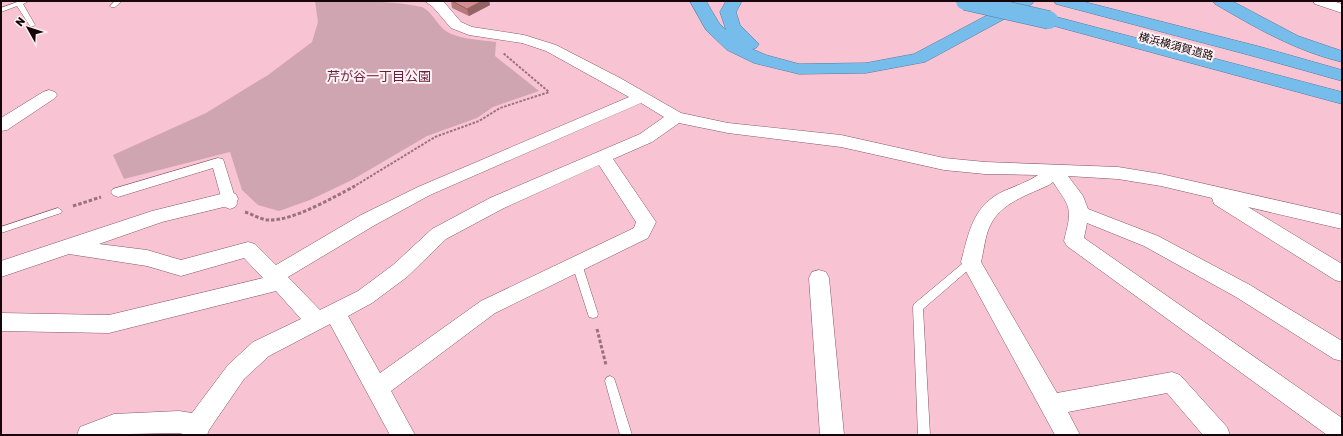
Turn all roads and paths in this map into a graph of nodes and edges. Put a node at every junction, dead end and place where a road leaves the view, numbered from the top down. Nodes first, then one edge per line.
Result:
1 (26, 1) edge
2 (119, 1) edge
3 (698, 1) edge
4 (734, 1) edge
5 (965, 1) edge
6 (1005, 1) edge
7 (1008, 1) edge
8 (1026, 1) edge
9 (1221, 1) edge
10 (1320, 1) edge
11 (437, 2) edge
12 (19, 4) junction
13 (113, 6) dead end
14 (1342, 9) edge
15 (1, 10) edge
16 (1062, 10) edge
17 (32, 25) dead end
18 (1342, 57) edge
19 (516, 65) dead end
20 (1342, 76) edge
21 (1342, 93) edge
22 (49, 95) dead end
23 (642, 97) junction
24 (1342, 98) edge
25 (676, 117) junction
26 (1, 126) edge
27 (603, 157) junction
28 (1054, 170) junction
29 (1207, 190) junction
30 (118, 192) joint
31 (230, 202) junction
32 (72, 206) dead end
33 (58, 211) dead end
34 (1080, 213) junction
35 (1342, 222) edge
36 (1, 230) edge
37 (69, 247) junction
38 (970, 262) junction
39 (577, 264) junction
40 (1, 269) edge
41 (1342, 274) edge
42 (819, 278) dead end
43 (277, 279) junction
44 (593, 314) joint
45 (325, 315) junction
46 (1, 322) edge
47 (1342, 352) edge
48 (610, 381) joint
49 (377, 388) junction
50 (1051, 405) junction
51 (196, 430) edge
52 (1342, 432) edge
53 (89, 435) edge
54 (403, 435) edge
55 (626, 435) edge
56 (832, 435) edge
57 (924, 435) edge
58 (1068, 435) edge
59 (1218, 435) edge

1 - 12 lane
2 - 13 lane
3 - 8 highway
4 - 6 highway
5 - 16 highway, bridge
7 - 16 highway, 横浜横須賀道路
9 - 18 highway
10 - 14 street
11 - 23 street
12 - 15 lane
12 - 17 lane
16 - 20 highway, 横浜横須賀道路
16 - 21 highway, 横浜横須賀道路
16 - 24 highway
19 - 31 path
22 - 26 street
23 - 25 street
23 - 43 street
25 - 27 street
25 - 28 street
27 - 39 street
27 - 45 street
28 - 29 street
28 - 34 street
28 - 38 street
29 - 35 street
29 - 41 street
30 - 31 street
30 - 32 path
31 - 37 street
33 - 36 lane
34 - 47 street
34 - 52 street
37 - 40 street
37 - 43 street
38 - 50 street
38 - 57 lane
39 - 44 lane
39 - 49 street
42 - 56 street
43 - 45 street
43 - 46 street
44 - 48 path
45 - 49 street
45 - 51 street
48 - 55 lane
49 - 54 street
50 - 58 street
50 - 59 street
51 - 53 street

